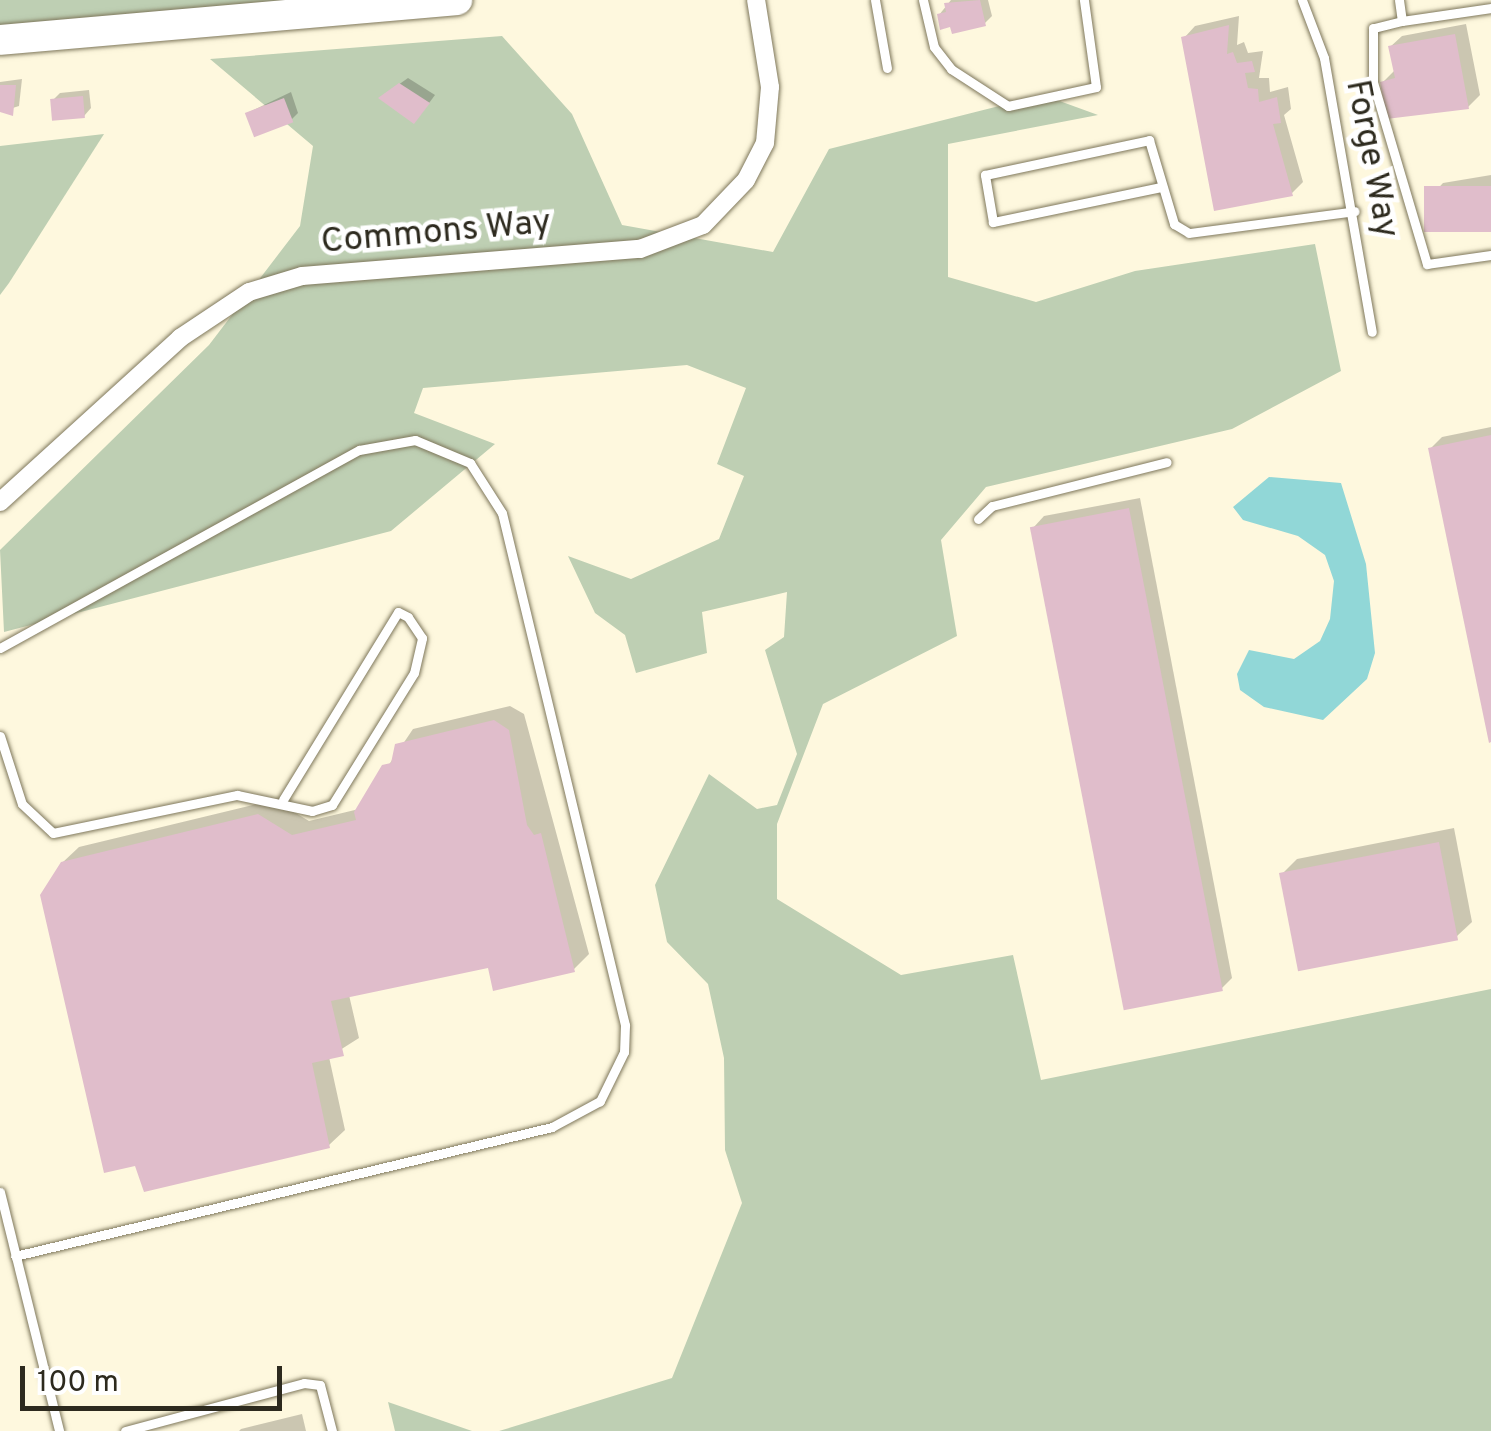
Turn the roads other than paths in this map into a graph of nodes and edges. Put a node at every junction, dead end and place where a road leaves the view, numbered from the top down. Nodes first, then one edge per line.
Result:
1 (456, 0) edge
2 (756, 0) edge
3 (875, 0) edge
4 (923, 0) edge
5 (1084, 0) edge
6 (1302, 0) edge
7 (1399, 0) edge
8 (1491, 8) edge
9 (1402, 21) junction
10 (0, 40) edge
11 (887, 68) dead end
12 (1161, 188) junction
13 (1355, 212) junction
14 (1491, 255) edge
15 (1372, 332) dead end
16 (1167, 462) dead end
17 (0, 502) edge
18 (978, 519) dead end
19 (0, 648) edge
20 (0, 736) edge
21 (283, 800) junction
22 (0, 1192) edge
23 (15, 1256) junction
24 (127, 1430) edge
25 (59, 1431) edge
26 (332, 1431) edge

1 - 10 main road
2 - 17 street, Commons Way
3 - 11 lane
4 - 5 lane
6 - 13 lane, Forge Way
7 - 9 lane
8 - 9 lane
9 - 14 lane
12 - 12 lane
12 - 13 lane
13 - 15 lane, Forge Way
16 - 18 lane
19 - 23 lane
20 - 21 lane
21 - 21 lane
22 - 23 lane
23 - 25 lane
24 - 26 lane

